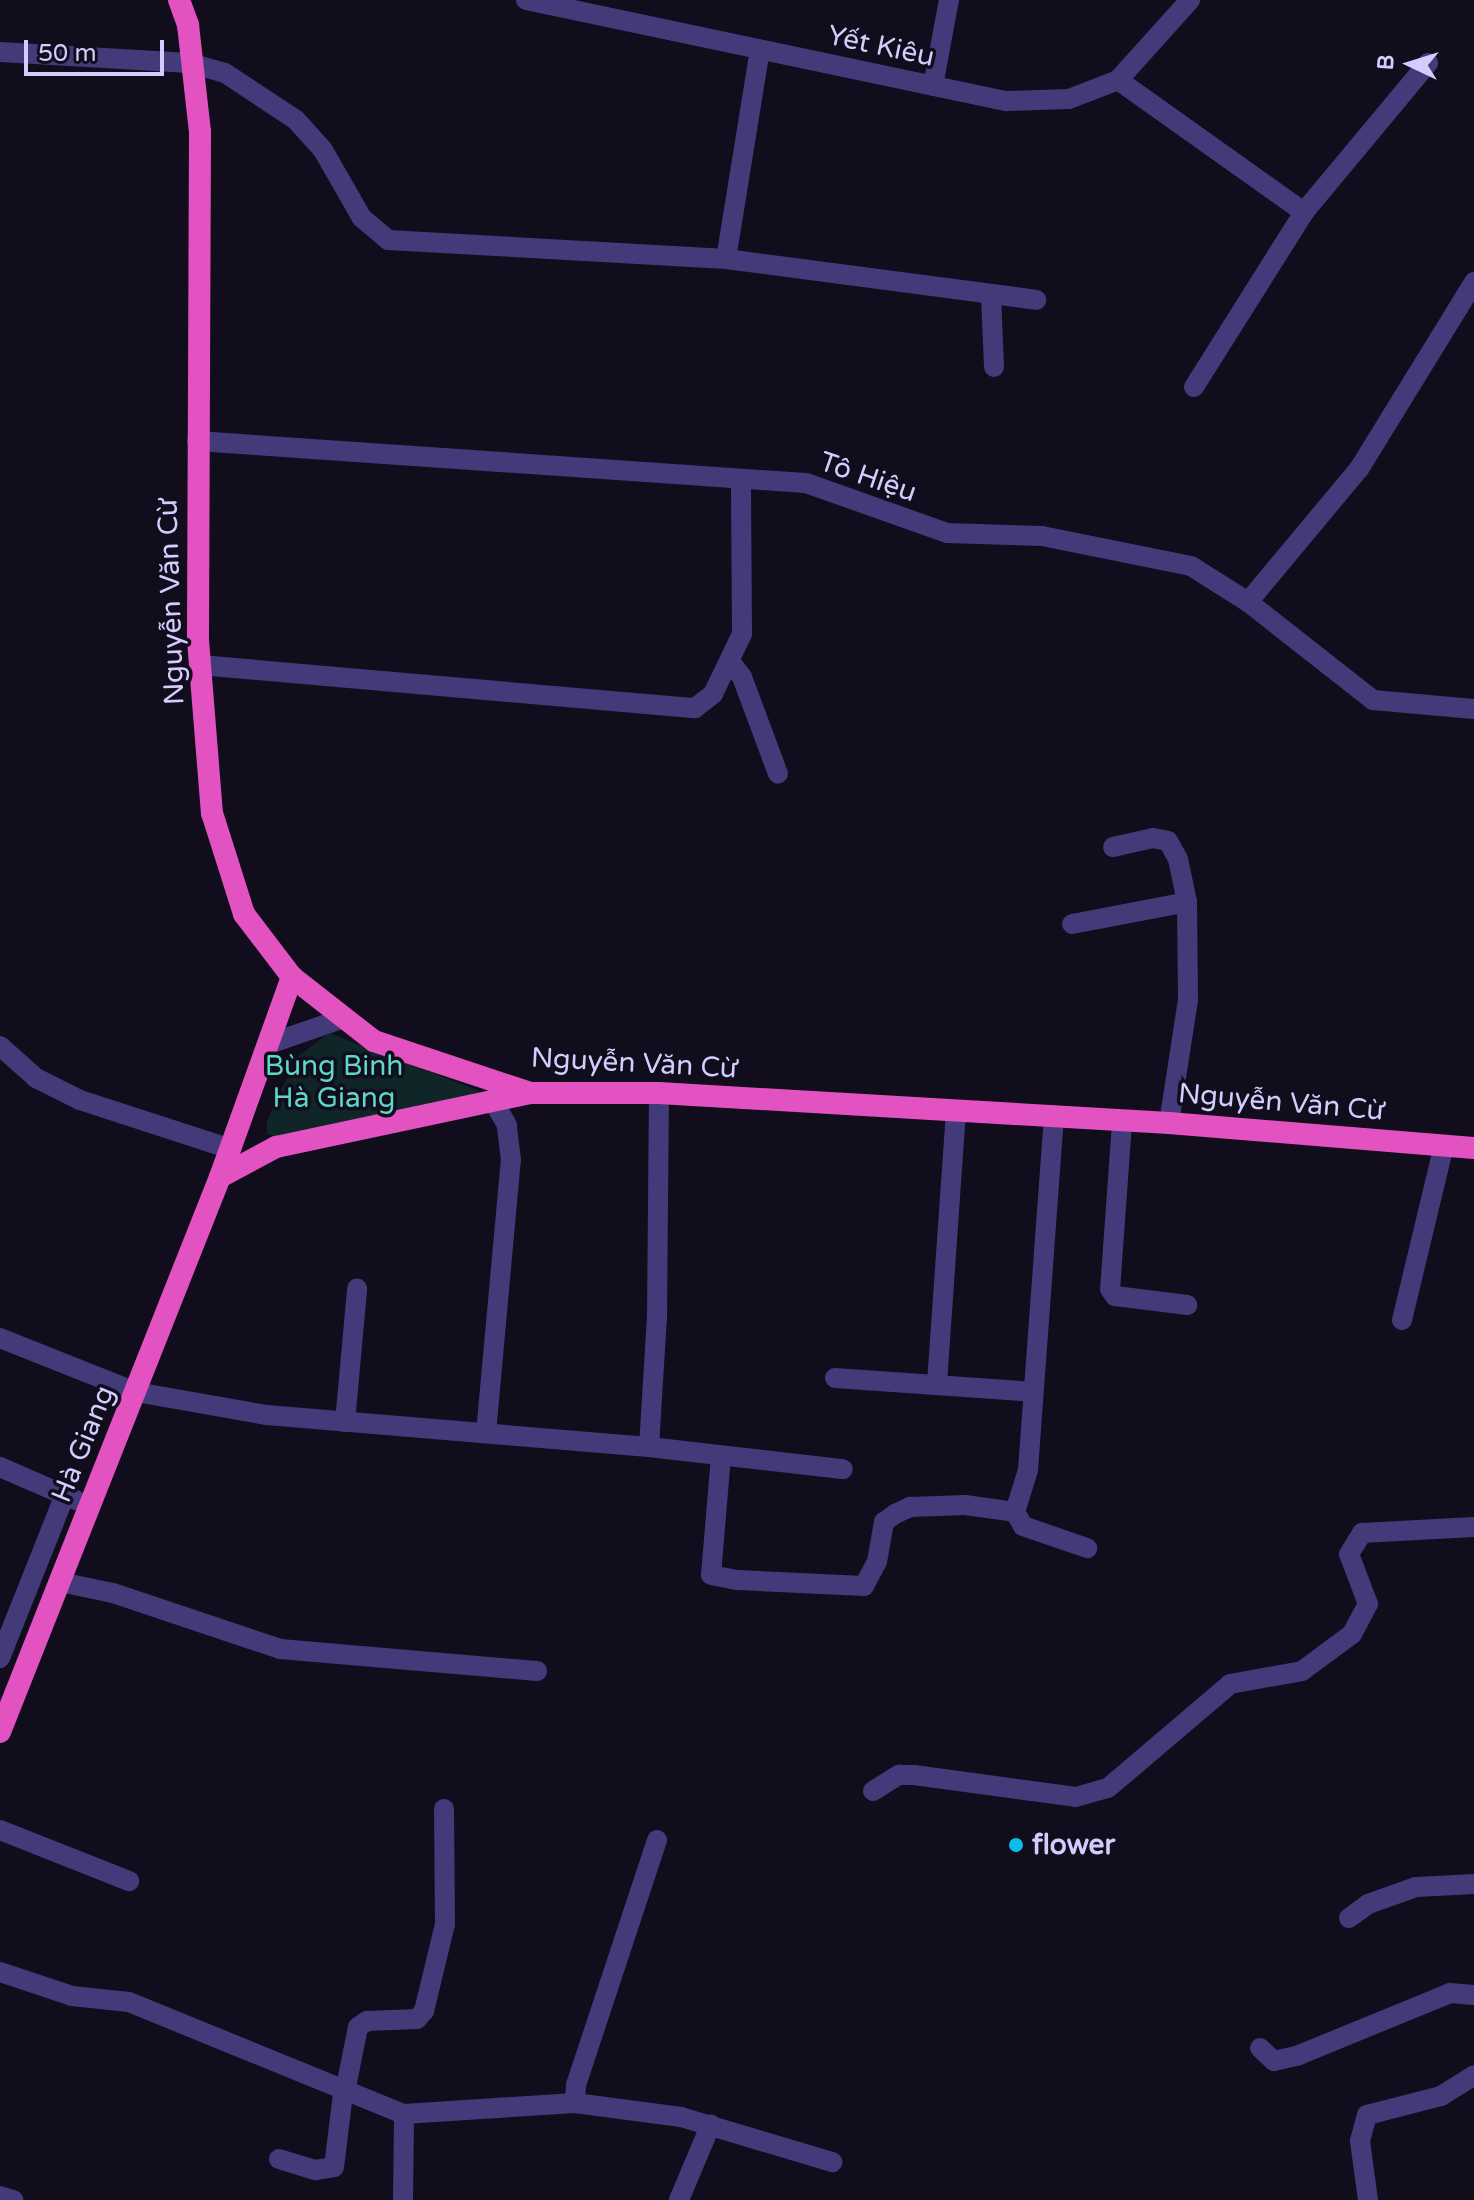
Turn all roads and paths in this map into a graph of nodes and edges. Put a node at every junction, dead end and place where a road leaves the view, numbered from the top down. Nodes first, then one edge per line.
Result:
1 (179, 0) edge
2 (195, 0) edge
3 (526, 0) edge
4 (949, 0) edge
5 (1190, 0) edge
6 (188, 25) junction
7 (760, 50) junction
8 (0, 52) edge
9 (190, 63) junction
10 (1428, 63) dead end
11 (1118, 80) junction
12 (933, 86) junction
13 (1304, 212) junction
14 (726, 259) junction
15 (1474, 282) edge
16 (991, 295) junction
17 (1036, 300) dead end
18 (994, 367) dead end
19 (1194, 387) dead end
20 (197, 441) junction
21 (741, 479) junction
22 (1248, 602) junction
23 (732, 664) junction
24 (200, 665) junction
25 (1474, 709) edge
26 (778, 774) dead end
27 (1113, 847) dead end
28 (1187, 902) junction
29 (1072, 924) dead end
30 (292, 977) junction
31 (341, 1019) junction
32 (269, 1044) junction
33 (0, 1046) edge
34 (530, 1093) junction
35 (659, 1093) junction
36 (495, 1104) junction
37 (956, 1112) junction
38 (1054, 1119) junction
39 (1122, 1123) junction
40 (1169, 1123) junction
41 (1444, 1145) junction
42 (1474, 1148) edge
43 (231, 1149) junction
44 (220, 1177) junction
45 (357, 1289) dead end
46 (1187, 1305) dead end
47 (1402, 1320) dead end
48 (0, 1338) edge
49 (835, 1378) dead end
50 (937, 1383) junction
51 (136, 1392) junction
52 (1034, 1392) junction
53 (345, 1422) junction
54 (486, 1433) junction
55 (649, 1447) junction
56 (721, 1456) junction
57 (0, 1467) edge
58 (843, 1469) dead end
59 (65, 1495) junction
60 (91, 1506) junction
61 (1015, 1512) junction
62 (1474, 1527) edge
63 (1087, 1548) dead end
64 (60, 1582) junction
65 (0, 1658) edge
66 (537, 1671) dead end
67 (0, 1732) edge
68 (873, 1791) dead end
69 (444, 1809) dead end
70 (0, 1830) edge
71 (657, 1840) dead end
72 (129, 1881) dead end
73 (1474, 1884) edge
74 (1349, 1918) dead end
75 (0, 1972) edge
76 (1474, 1995) edge
77 (1260, 2048) dead end
78 (1474, 2075) edge
79 (345, 2086) junction
80 (575, 2103) junction
81 (404, 2114) junction
82 (711, 2124) junction
83 (279, 2159) dead end
84 (832, 2162) dead end
85 (0, 2196) edge
86 (13, 2200) edge
87 (403, 2200) edge
88 (679, 2200) edge
89 (1368, 2200) edge

1 - 6 highway, Nguyễn Văn Cừ
2 - 6 street
3 - 7 street, Yết Kiêu
4 - 12 street
5 - 11 street, Yết Kiêu
6 - 9 highway, Nguyễn Văn Cừ
7 - 12 street, Yết Kiêu
7 - 14 street
8 - 9 street
9 - 14 street
9 - 20 highway, Nguyễn Văn Cừ
10 - 13 street
11 - 12 street, Yết Kiêu
11 - 13 street
13 - 19 street
14 - 16 street
15 - 22 street
16 - 17 street
16 - 18 street
20 - 21 street, Tô Hiệu
20 - 24 highway, Nguyễn Văn Cừ
21 - 22 street, Tô Hiệu
21 - 23 street
22 - 25 street, Tô Hiệu
23 - 24 street
23 - 26 street
24 - 30 highway, Nguyễn Văn Cừ
27 - 28 street
28 - 29 street
28 - 40 street
30 - 31 highway, Nguyễn Văn Cừ
30 - 32 highway, Hà Giang
31 - 32 street
31 - 34 highway, Nguyễn Văn Cừ
32 - 43 highway, Hà Giang
33 - 43 street
34 - 35 highway, Nguyễn Văn Cừ
34 - 36 highway
35 - 37 highway, Nguyễn Văn Cừ
35 - 55 street
36 - 44 highway
36 - 54 street
37 - 38 highway, Nguyễn Văn Cừ
37 - 50 street
38 - 39 highway, Nguyễn Văn Cừ
38 - 52 street
39 - 40 highway, Nguyễn Văn Cừ
39 - 46 street
40 - 41 highway, Nguyễn Văn Cừ
41 - 42 highway, Nguyễn Văn Cừ
41 - 47 street
43 - 44 highway, Hà Giang
44 - 51 highway, Hà Giang
45 - 53 street
48 - 51 street
49 - 50 street
50 - 52 street
51 - 53 street
51 - 60 highway, Hà Giang
52 - 61 street
53 - 54 street
54 - 55 street
55 - 56 street
56 - 58 street
56 - 61 street
57 - 59 street
59 - 60 street
59 - 65 street, Hà Giang
60 - 64 highway, Hà Giang
61 - 63 street
62 - 68 street
64 - 66 street
64 - 67 highway, Hà Giang
69 - 79 street
70 - 72 street
71 - 80 street
73 - 74 street
75 - 79 street
76 - 77 street
78 - 89 street
79 - 81 street
79 - 83 street
80 - 81 street
80 - 82 street
81 - 87 street
82 - 84 street
82 - 88 street
85 - 86 street

